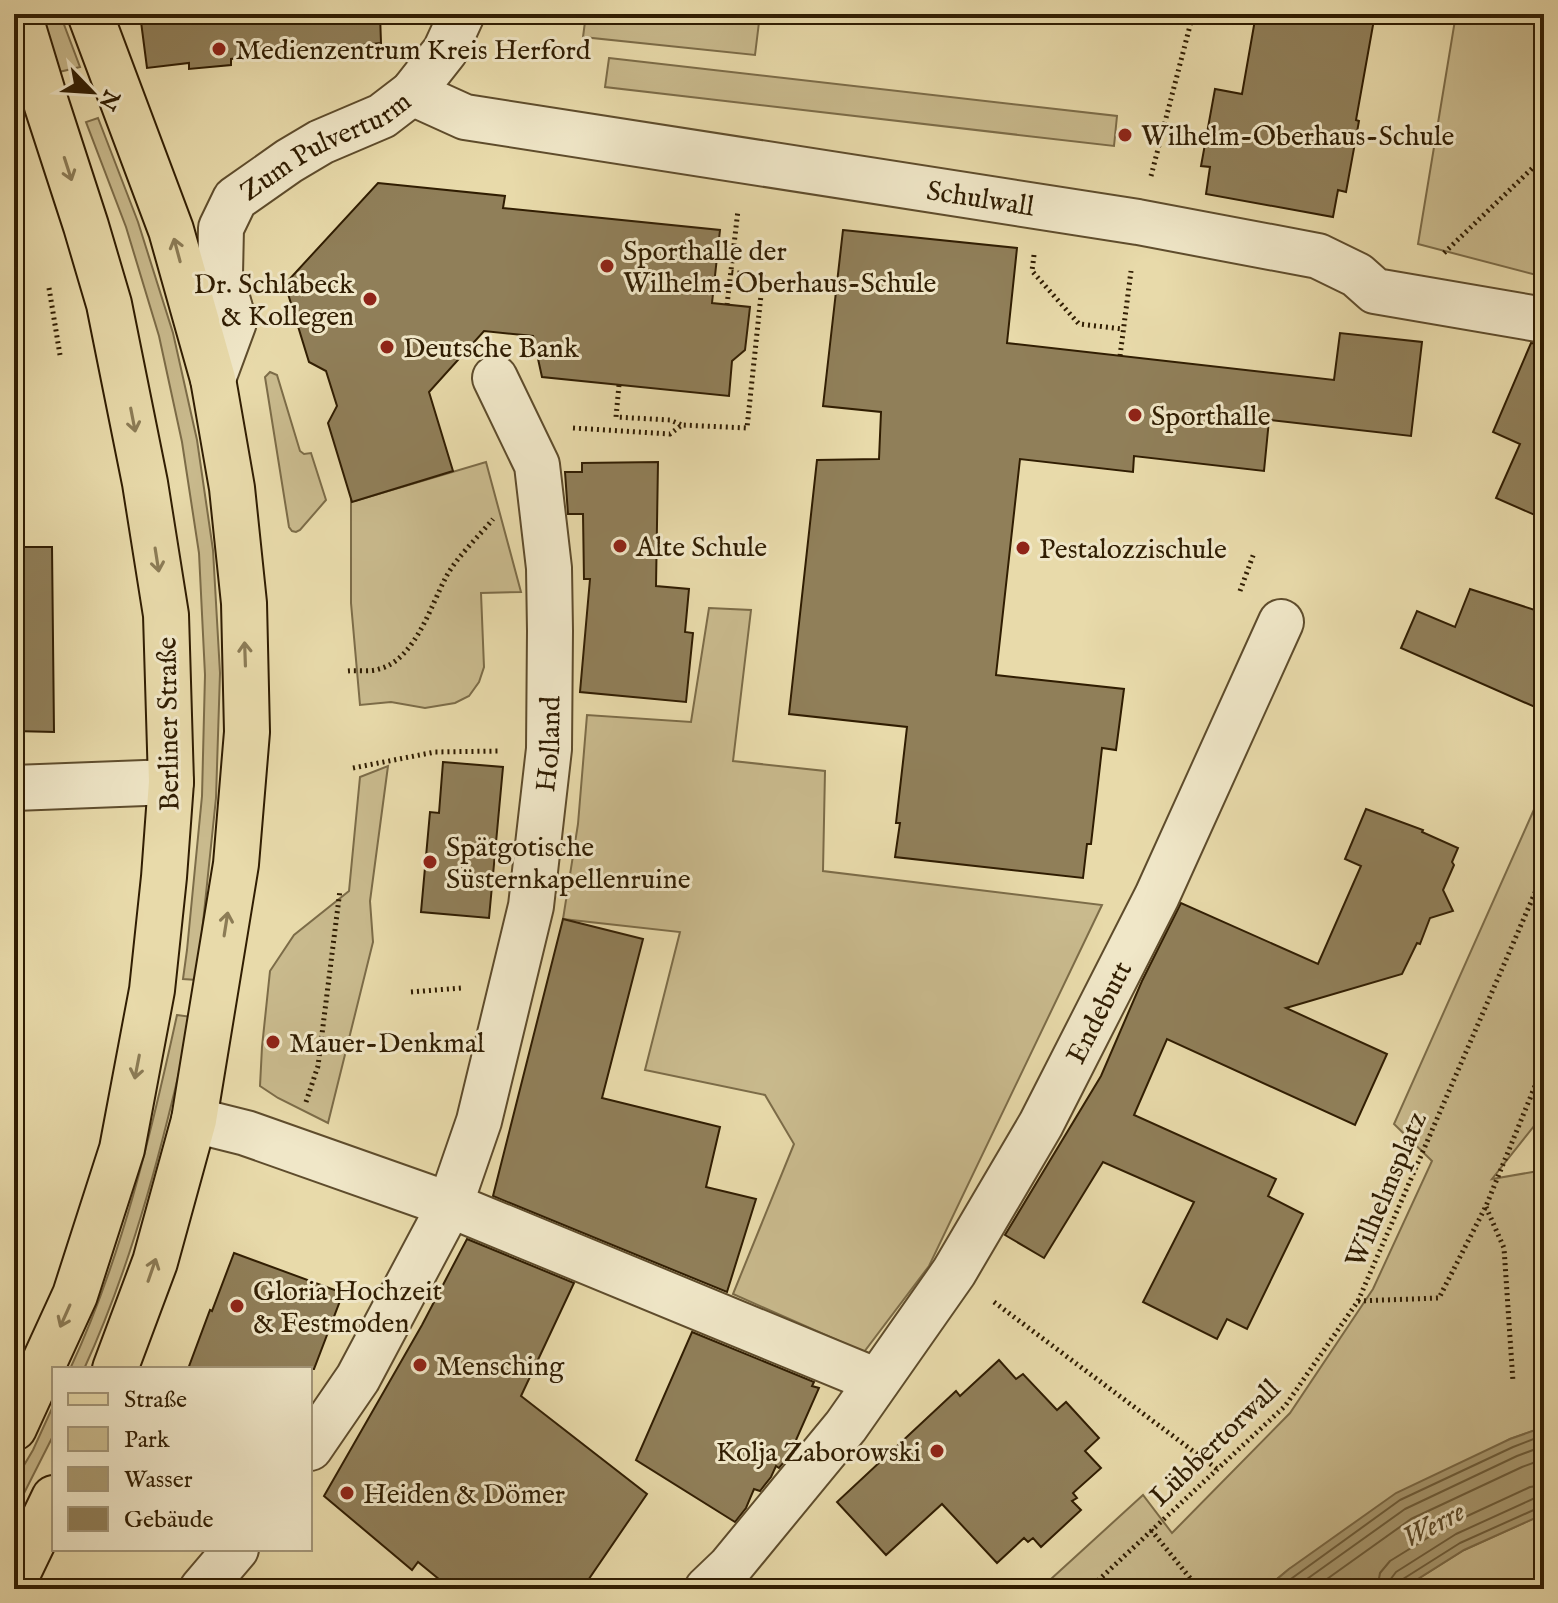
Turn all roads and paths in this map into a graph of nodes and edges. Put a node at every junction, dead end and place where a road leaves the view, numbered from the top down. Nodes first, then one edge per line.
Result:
1 (19, 14) edge
2 (90, 14) edge
3 (462, 14) edge
4 (1193, 14) edge
5 (1226, 14) edge
6 (1255, 19) dead end
7 (412, 93) junction
8 (1544, 157) edge
9 (744, 161) junction
10 (1040, 207) junction
11 (1138, 222) junction
12 (730, 272) junction
13 (48, 282) dead end
14 (1401, 296) junction
15 (727, 305) dead end
16 (1544, 320) edge
17 (1123, 329) junction
18 (60, 355) dead end
19 (1120, 356) dead end
20 (495, 378) dead end
21 (213, 379) junction
22 (619, 385) dead end
23 (682, 425) junction
24 (537, 465) junction
25 (1281, 622) dead end
26 (348, 671) dead end
27 (549, 749) junction
28 (353, 768) dead end
29 (171, 782) junction
30 (14, 788) edge
31 (1544, 872) edge
32 (340, 890) dead end
33 (1544, 1064) edge
34 (194, 1120) junction
35 (291, 1149) junction
36 (450, 1205) junction
37 (1486, 1206) junction
38 (954, 1272) junction
39 (1358, 1301) junction
40 (116, 1367) edge
41 (877, 1381) junction
42 (1513, 1382) dead end
43 (14, 1428) edge
44 (312, 1445) edge
45 (1217, 1469) junction
46 (52, 1502) edge
47 (1151, 1530) junction
48 (234, 1551) edge
49 (14, 1581) edge
50 (202, 1589) edge
51 (707, 1589) edge
52 (1089, 1589) edge
53 (1199, 1589) edge

1 -> 29 main road, Berliner Straße
21 -> 2 main road
3 - 7 street, Zum Pulverturm
4 - 11 path
5 - 6 path
7 - 9 street, Schulwall
7 - 21 street, Zum Pulverturm
8 - 14 path
9 - 10 street, Schulwall
9 - 12 path
10 - 11 street, Schulwall
10 - 17 path
11 - 14 street, Schulwall
11 - 17 path
12 - 15 path
12 - 23 path
13 - 18 path
14 - 16 street, Schulwall
17 - 19 path
20 - 24 street, Holland
34 -> 21 main road
22 - 23 path
23 - 24 path
24 - 26 path
24 - 27 street, Holland
25 - 38 street, Endebutt
27 - 28 path
27 - 36 street, Holland
29 - 30 street
29 -> 43 main road, Berliner Straße
31 - 39 path, Wilhelmsplatz
32 - 35 path
33 - 37 path, Wilhelmsplatz
34 - 35 street
40 -> 34 main road
35 - 36 street
36 - 41 street
36 - 44 street, Holland
37 - 39 path, Wilhelmsplatz
37 - 42 path
38 - 41 street, Endebutt
38 - 45 path
39 - 45 path, Lübbertorwall
41 - 51 street, Endebutt
45 - 47 path, Lübbertorwall
46 - 49 main road
47 - 52 path, Lübbertorwall
47 - 53 path, Lübbertorwall
48 - 50 street

